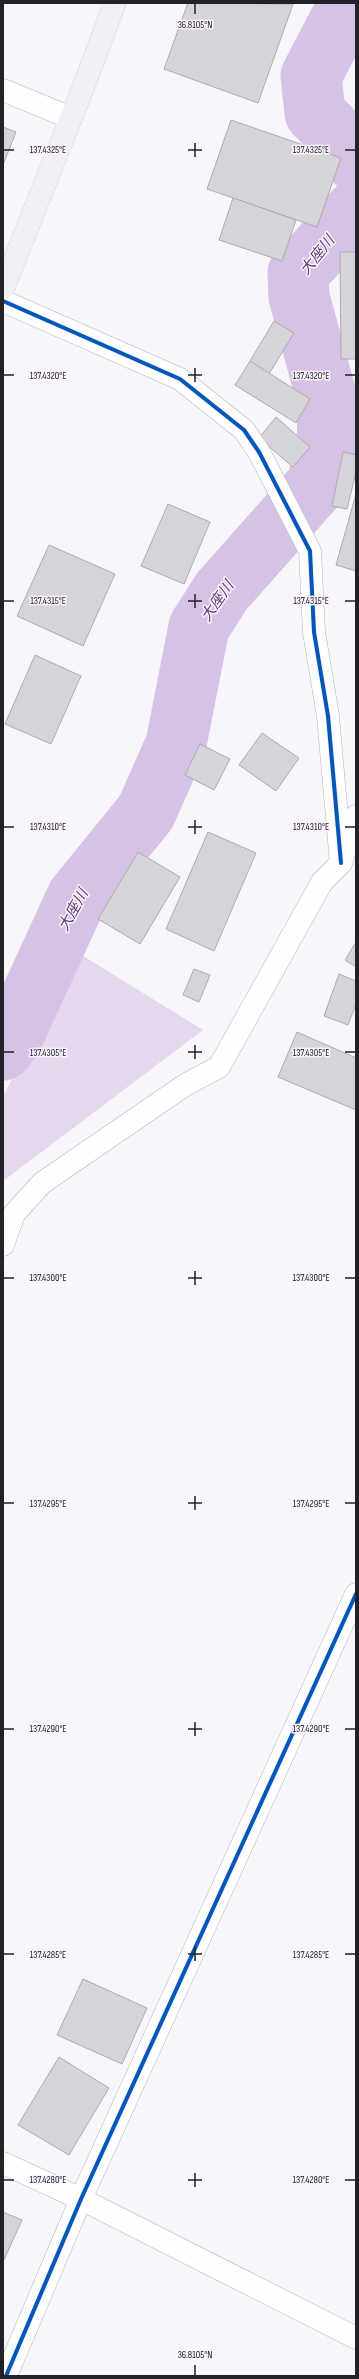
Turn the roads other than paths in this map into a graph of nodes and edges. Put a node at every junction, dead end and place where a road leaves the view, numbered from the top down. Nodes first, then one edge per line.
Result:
1 (115, 3) edge
2 (3, 90) edge
3 (71, 118) junction
4 (3, 289) edge
5 (3, 301) edge
6 (356, 816) edge
7 (348, 867) edge
8 (3, 1245) edge
9 (356, 1594) edge
10 (3, 2163) edge
11 (81, 2199) junction
12 (356, 2338) edge
13 (6, 2376) edge

1 - 3 main road
2 - 3 street
3 - 4 main road
5 - 7 street
6 - 7 street
7 - 8 street
9 - 11 street
10 - 11 street
11 - 12 street
11 - 13 street

